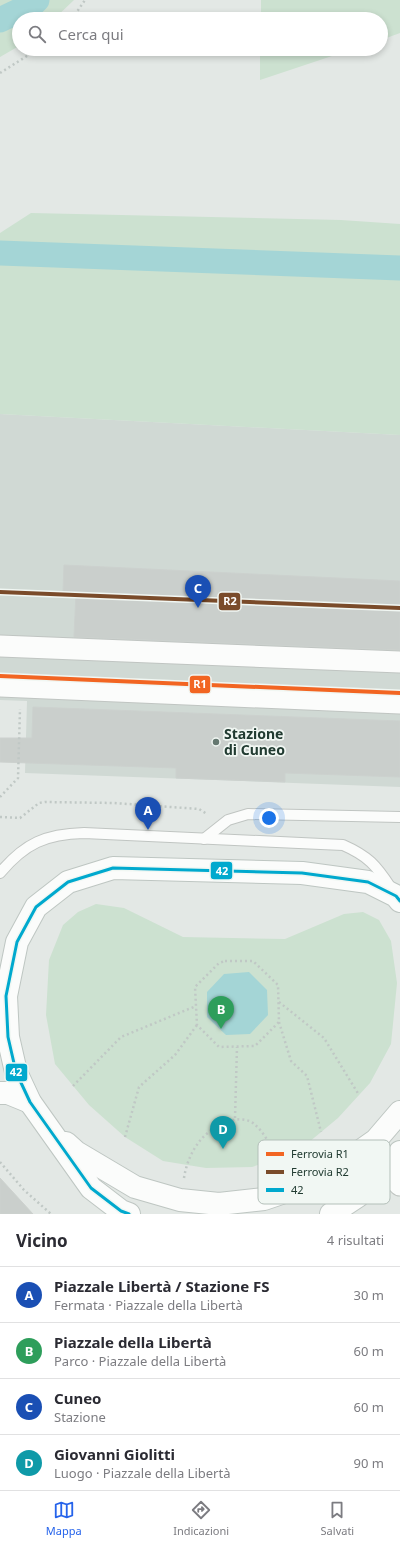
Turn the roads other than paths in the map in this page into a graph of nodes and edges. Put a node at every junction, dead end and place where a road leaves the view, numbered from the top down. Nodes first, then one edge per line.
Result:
1 (0, 646) edge
2 (400, 662) edge
3 (0, 686) edge
4 (400, 703) edge
5 (400, 817) edge
6 (204, 838) junction
7 (0, 873) edge
8 (398, 899) edge
9 (17, 942) junction
10 (0, 972) edge
11 (3, 1090) edge
12 (30, 1102) junction
13 (400, 1112) edge
14 (43, 1121) junction
15 (376, 1140) edge
16 (400, 1152) edge
17 (393, 1178) edge
18 (258, 1200) edge
19 (346, 1204) edge
20 (129, 1214) edge
21 (331, 1214) edge

1 - 2 street
3 - 4 street
5 - 6 lane
6 - 7 lane
6 - 8 lane
8 - 9 main road
9 - 10 main road
9 - 12 main road
11 - 12 main road
12 - 14 main road
13 - 15 main road
14 - 18 main road
14 - 20 main road
16 - 17 main road
19 - 21 main road

